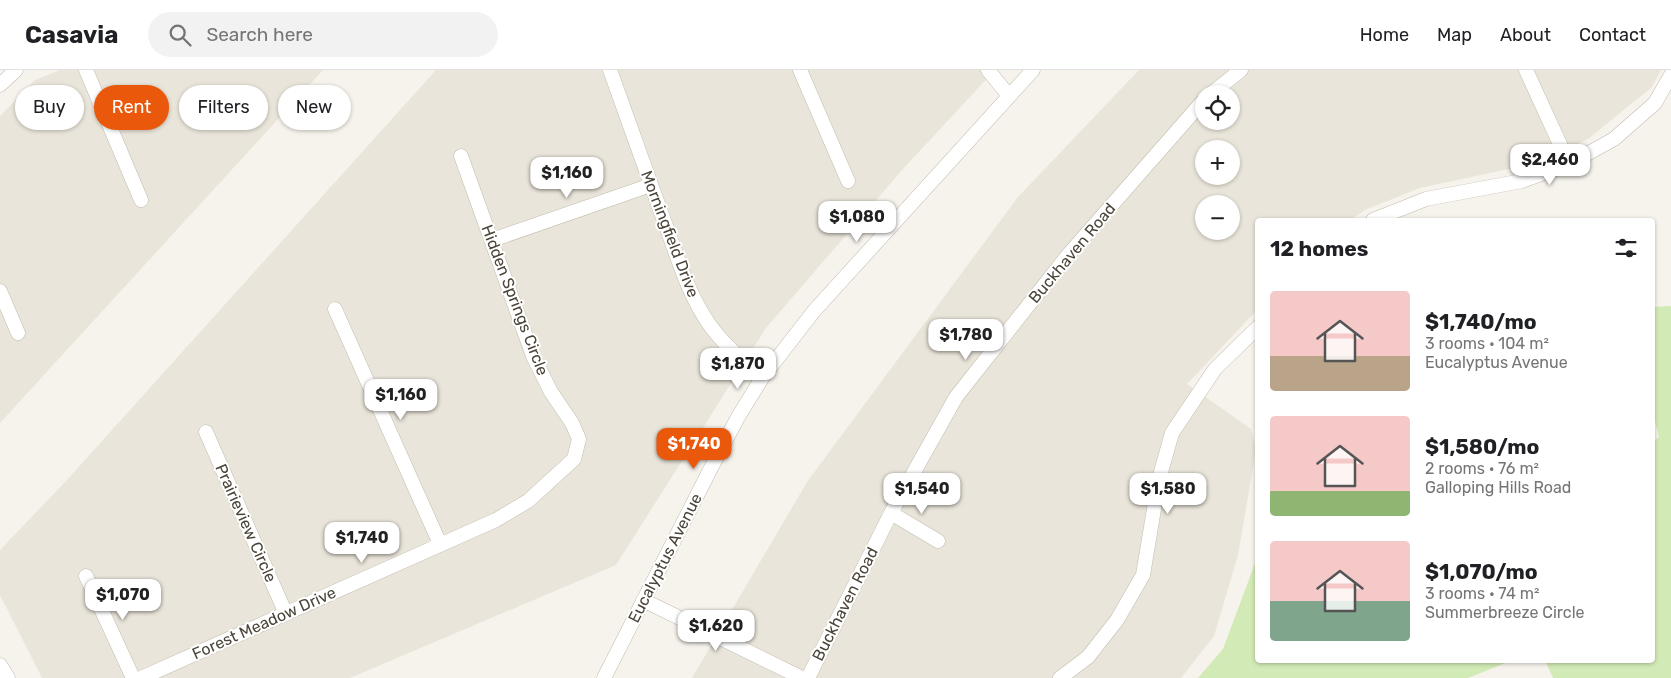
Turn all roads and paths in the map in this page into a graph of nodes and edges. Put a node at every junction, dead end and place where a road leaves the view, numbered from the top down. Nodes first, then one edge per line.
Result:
1 (16, 70) edge
2 (86, 70) edge
3 (610, 70) edge
4 (800, 70) edge
5 (988, 70) edge
6 (1033, 70) edge
7 (1241, 70) edge
8 (1526, 70) edge
9 (1671, 74) edge
10 (0, 85) edge
11 (1222, 85) edge
12 (1009, 96) junction
13 (1195, 110) edge
14 (462, 156) dead end
15 (1569, 164) junction
16 (848, 181) dead end
17 (650, 184) junction
18 (141, 200) dead end
19 (1378, 218) edge
20 (492, 240) junction
21 (0, 291) edge
22 (335, 309) dead end
23 (1255, 330) edge
24 (18, 333) dead end
25 (762, 378) junction
26 (206, 432) dead end
27 (579, 439) joint
28 (891, 513) junction
29 (938, 541) dead end
30 (440, 544) junction
31 (86, 576) dead end
32 (643, 600) junction
33 (286, 614) junction
34 (0, 665) edge
35 (8, 678) edge
36 (133, 678) edge
37 (142, 678) edge
38 (604, 678) edge
39 (802, 678) edge
40 (808, 678) edge
41 (1060, 678) edge

1 - 10 street
2 - 18 street
3 - 17 street, Morningfield Drive
4 - 16 street
5 - 12 street
6 - 12 street, Eucalyptus Avenue
7 - 11 street
8 - 15 street
9 - 15 street
12 - 25 street, Eucalyptus Avenue
13 - 28 street, Buckhaven Road
14 - 20 street, Hidden Springs Circle
15 - 19 street
17 - 20 street
17 - 25 street, Morningfield Drive
20 - 27 street, Hidden Springs Circle
21 - 24 street
22 - 30 street
23 - 41 street
25 - 32 street, Eucalyptus Avenue
26 - 33 street, Prairieview Circle
27 - 30 street, Forest Meadow Drive
28 - 29 street
28 - 40 street, Buckhaven Road
30 - 33 street, Forest Meadow Drive
31 - 36 street
32 - 38 street, Eucalyptus Avenue
32 - 39 street
33 - 37 street, Forest Meadow Drive
34 - 35 street

